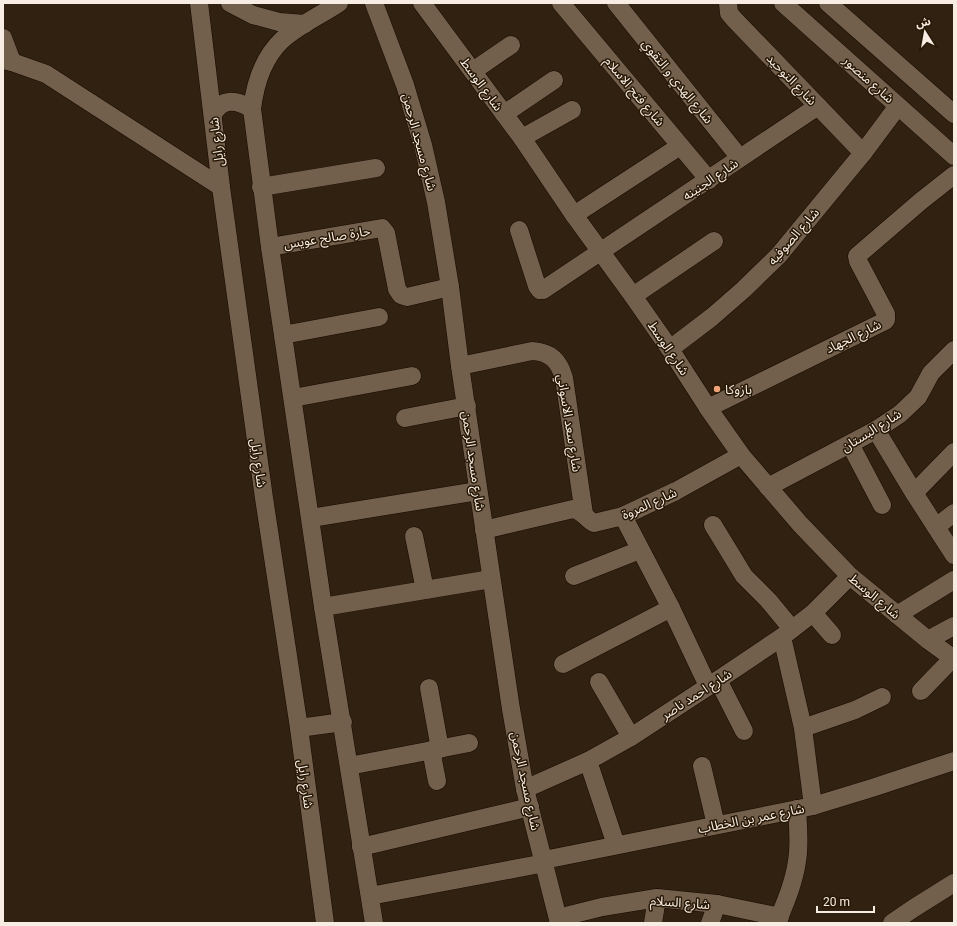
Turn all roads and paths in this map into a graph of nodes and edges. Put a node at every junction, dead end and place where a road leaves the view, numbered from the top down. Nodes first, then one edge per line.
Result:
1 (199, 3) edge
2 (230, 3) edge
3 (339, 3) edge
4 (374, 3) edge
5 (422, 3) edge
6 (561, 3) edge
7 (616, 3) edge
8 (728, 3) edge
9 (783, 3) edge
10 (828, 3) edge
11 (305, 24) junction
12 (3, 38) edge
13 (512, 45) dead end
14 (8, 61) edge
15 (473, 71) junction
16 (554, 80) dead end
17 (818, 106) junction
18 (898, 106) junction
19 (252, 109) junction
20 (572, 110) dead end
21 (213, 114) junction
22 (504, 114) junction
23 (954, 114) edge
24 (522, 138) junction
25 (680, 146) junction
26 (862, 153) junction
27 (954, 156) edge
28 (740, 158) junction
29 (376, 168) dead end
30 (954, 175) edge
31 (708, 180) junction
32 (221, 187) junction
33 (261, 187) junction
34 (574, 215) junction
35 (519, 230) dead end
36 (714, 241) dead end
37 (270, 247) junction
38 (601, 251) junction
39 (450, 288) junction
40 (633, 296) junction
41 (379, 317) dead end
42 (283, 335) junction
43 (670, 349) junction
44 (954, 350) edge
45 (460, 366) junction
46 (412, 376) dead end
47 (292, 398) junction
48 (467, 406) junction
49 (708, 408) junction
50 (405, 418) dead end
51 (876, 430) junction
52 (850, 444) junction
53 (954, 452) edge
54 (741, 455) junction
55 (768, 487) junction
56 (478, 491) junction
57 (914, 493) junction
58 (882, 505) dead end
59 (954, 513) edge
60 (584, 514) junction
61 (623, 516) junction
62 (311, 518) junction
63 (713, 525) dead end
64 (936, 527) junction
65 (484, 530) junction
66 (414, 536) dead end
67 (640, 550) junction
68 (954, 554) edge
69 (574, 576) dead end
70 (850, 576) junction
71 (491, 579) junction
72 (954, 580) edge
73 (426, 590) junction
74 (323, 607) junction
75 (671, 608) junction
76 (813, 613) junction
77 (897, 615) junction
78 (954, 626) edge
79 (787, 633) junction
80 (832, 635) dead end
81 (928, 640) junction
82 (954, 658) edge
83 (563, 664) dead end
84 (599, 682) dead end
85 (713, 683) junction
86 (429, 688) dead end
87 (921, 691) dead end
88 (882, 697) dead end
89 (343, 722) junction
90 (299, 728) junction
91 (803, 728) junction
92 (744, 731) dead end
93 (631, 737) junction
94 (469, 743) dead end
95 (435, 750) junction
96 (588, 761) junction
97 (954, 761) edge
98 (349, 766) junction
99 (702, 766) dead end
100 (437, 781) dead end
101 (525, 789) junction
102 (530, 807) junction
103 (805, 807) junction
104 (716, 825) junction
105 (616, 845) junction
106 (361, 846) junction
107 (544, 862) junction
108 (954, 883) edge
109 (370, 896) junction
110 (657, 898) junction
111 (717, 904) junction
112 (778, 920) edge
113 (559, 921) edge
114 (325, 923) edge
115 (374, 923) edge
116 (653, 923) edge
117 (710, 923) edge
118 (892, 923) edge

1 - 21 street, شارع رايل
2 - 11 street
3 - 11 street
4 - 39 street, شارع مسجد الرحمن
5 - 15 street, شارع الوسط
6 - 25 street, شارع فتح الاسلام
7 - 28 street, شارع الهدي و التقوي
8 - 17 street, شارع التوحيد
9 - 18 street, شارع منصور
10 - 23 street
11 - 19 street
12 - 14 street
13 - 15 street
14 - 32 street
15 - 22 street, شارع الوسط
16 - 22 street
17 - 26 street, شارع التوحيد
17 - 28 street, شارع الجنينه
18 - 26 street, شارع الصوفيه
18 - 27 street, شارع منصور
19 - 21 street
19 - 33 street
20 - 24 street
21 - 32 street, شارع رايل
22 - 24 street, شارع الوسط
24 - 34 street, شارع الوسط
25 - 31 street, شارع فتح الاسلام
25 - 34 street
26 - 43 street, شارع الصوفيه
28 - 31 street, شارع الجنينه
29 - 33 street
30 - 49 street, شارع الجهاد
31 - 38 street, شارع الجنينه
32 - 90 street, شارع رايل
33 - 37 street
34 - 38 street, شارع الوسط
35 - 38 street, شارع الجنينه
36 - 40 street
37 - 39 street, حارة صالح عويس
37 - 42 street
38 - 40 street, شارع الوسط
39 - 45 street, شارع مسجد الرحمن
40 - 43 street, شارع الوسط
41 - 42 street
42 - 47 street
43 - 49 street, شارع الوسط
44 - 51 street, شارع البستان
45 - 48 street, شارع مسجد الرحمن
45 - 60 street, شارع سعد الاسواني
46 - 47 street
47 - 62 street
48 - 50 street
48 - 56 street, شارع مسجد الرحمن
49 - 54 street, شارع الوسط
51 - 52 street, شارع البستان
51 - 57 street
52 - 55 street, شارع البستان
52 - 58 street
53 - 57 street
54 - 55 street, شارع الوسط
54 - 61 street, شارع المروة
55 - 70 street, شارع الوسط
56 - 62 street
56 - 65 street, شارع مسجد الرحمن
57 - 64 street
59 - 64 street
60 - 61 street, شارع المروة
60 - 65 street, شارع المروة
61 - 67 street
62 - 74 street
63 - 79 street
64 - 68 street
65 - 71 street, شارع مسجد الرحمن
66 - 73 street
67 - 69 street
67 - 75 street
70 - 76 street, شارع احمد ناصر
70 - 77 street, شارع الوسط
71 - 73 street
71 - 101 street, شارع مسجد الرحمن
72 - 77 street
73 - 74 street
74 - 89 street
75 - 83 street
75 - 85 street
76 - 79 street, شارع احمد ناصر
76 - 80 street
77 - 81 street, شارع الوسط
78 - 81 street
79 - 85 street, شارع احمد ناصر
79 - 91 street
81 - 82 street, شارع الوسط
82 - 87 street
84 - 93 street
85 - 92 street
85 - 93 street, شارع احمد ناصر
86 - 95 street
88 - 91 street
89 - 90 street
89 - 98 street
90 - 114 street, شارع رايل
91 - 103 street
93 - 96 street, شارع احمد ناصر
94 - 95 street
95 - 98 street
95 - 100 street
96 - 101 street, شارع احمد ناصر
96 - 105 street
97 - 103 street, شارع عمر بن الخطاب
98 - 106 street
99 - 104 street
101 - 102 street, شارع مسجد الرحمن
102 - 106 street
102 - 107 street, شارع مسجد الرحمن
103 - 104 street, شارع عمر بن الخطاب
103 - 112 street
104 - 105 street, شارع عمر بن الخطاب
105 - 107 street, شارع عمر بن الخطاب
106 - 109 street
107 - 109 street, شارع عمر بن الخطاب
107 - 113 street, شارع مسجد الرحمن
108 - 118 street
109 - 115 street
110 - 111 street, شارع السلام
110 - 113 street, شارع السلام
110 - 116 street
111 - 112 street, شارع السلام
111 - 117 street

